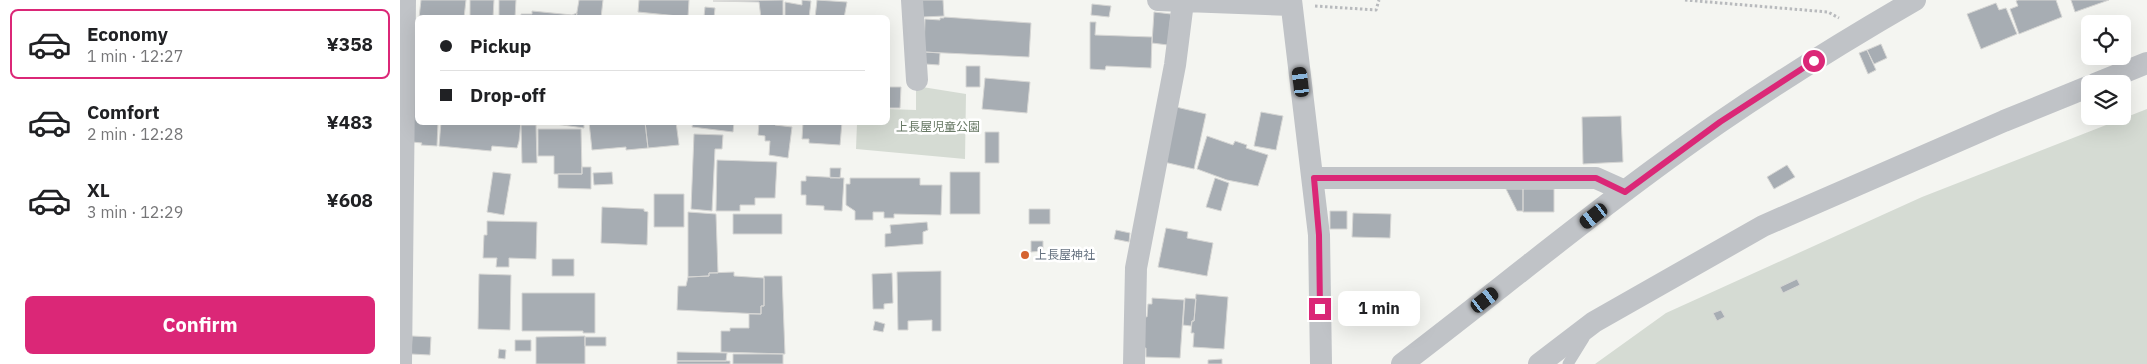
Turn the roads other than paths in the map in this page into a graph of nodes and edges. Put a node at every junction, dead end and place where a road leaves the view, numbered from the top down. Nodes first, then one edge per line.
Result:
1 (405, 0) edge
2 (912, 0) edge
3 (1158, 0) edge
4 (1915, 0) edge
5 (1183, 2) junction
6 (1291, 2) edge
7 (2147, 63) edge
8 (2117, 75) edge
9 (917, 80) dead end
10 (2081, 90) edge
11 (1314, 178) junction
12 (1625, 192) junction
13 (1594, 322) junction
14 (401, 364) edge
15 (1134, 364) edge
16 (1322, 364) edge
17 (1402, 364) edge
18 (1539, 364) edge
19 (1568, 364) edge

1 - 14 street
2 - 9 street
3 - 5 street
4 - 12 street
5 - 6 street
5 - 15 street
6 - 11 street
7 - 8 street
10 - 13 street
11 - 12 street
11 - 16 street
12 - 17 street
13 - 18 street
13 - 19 lane

